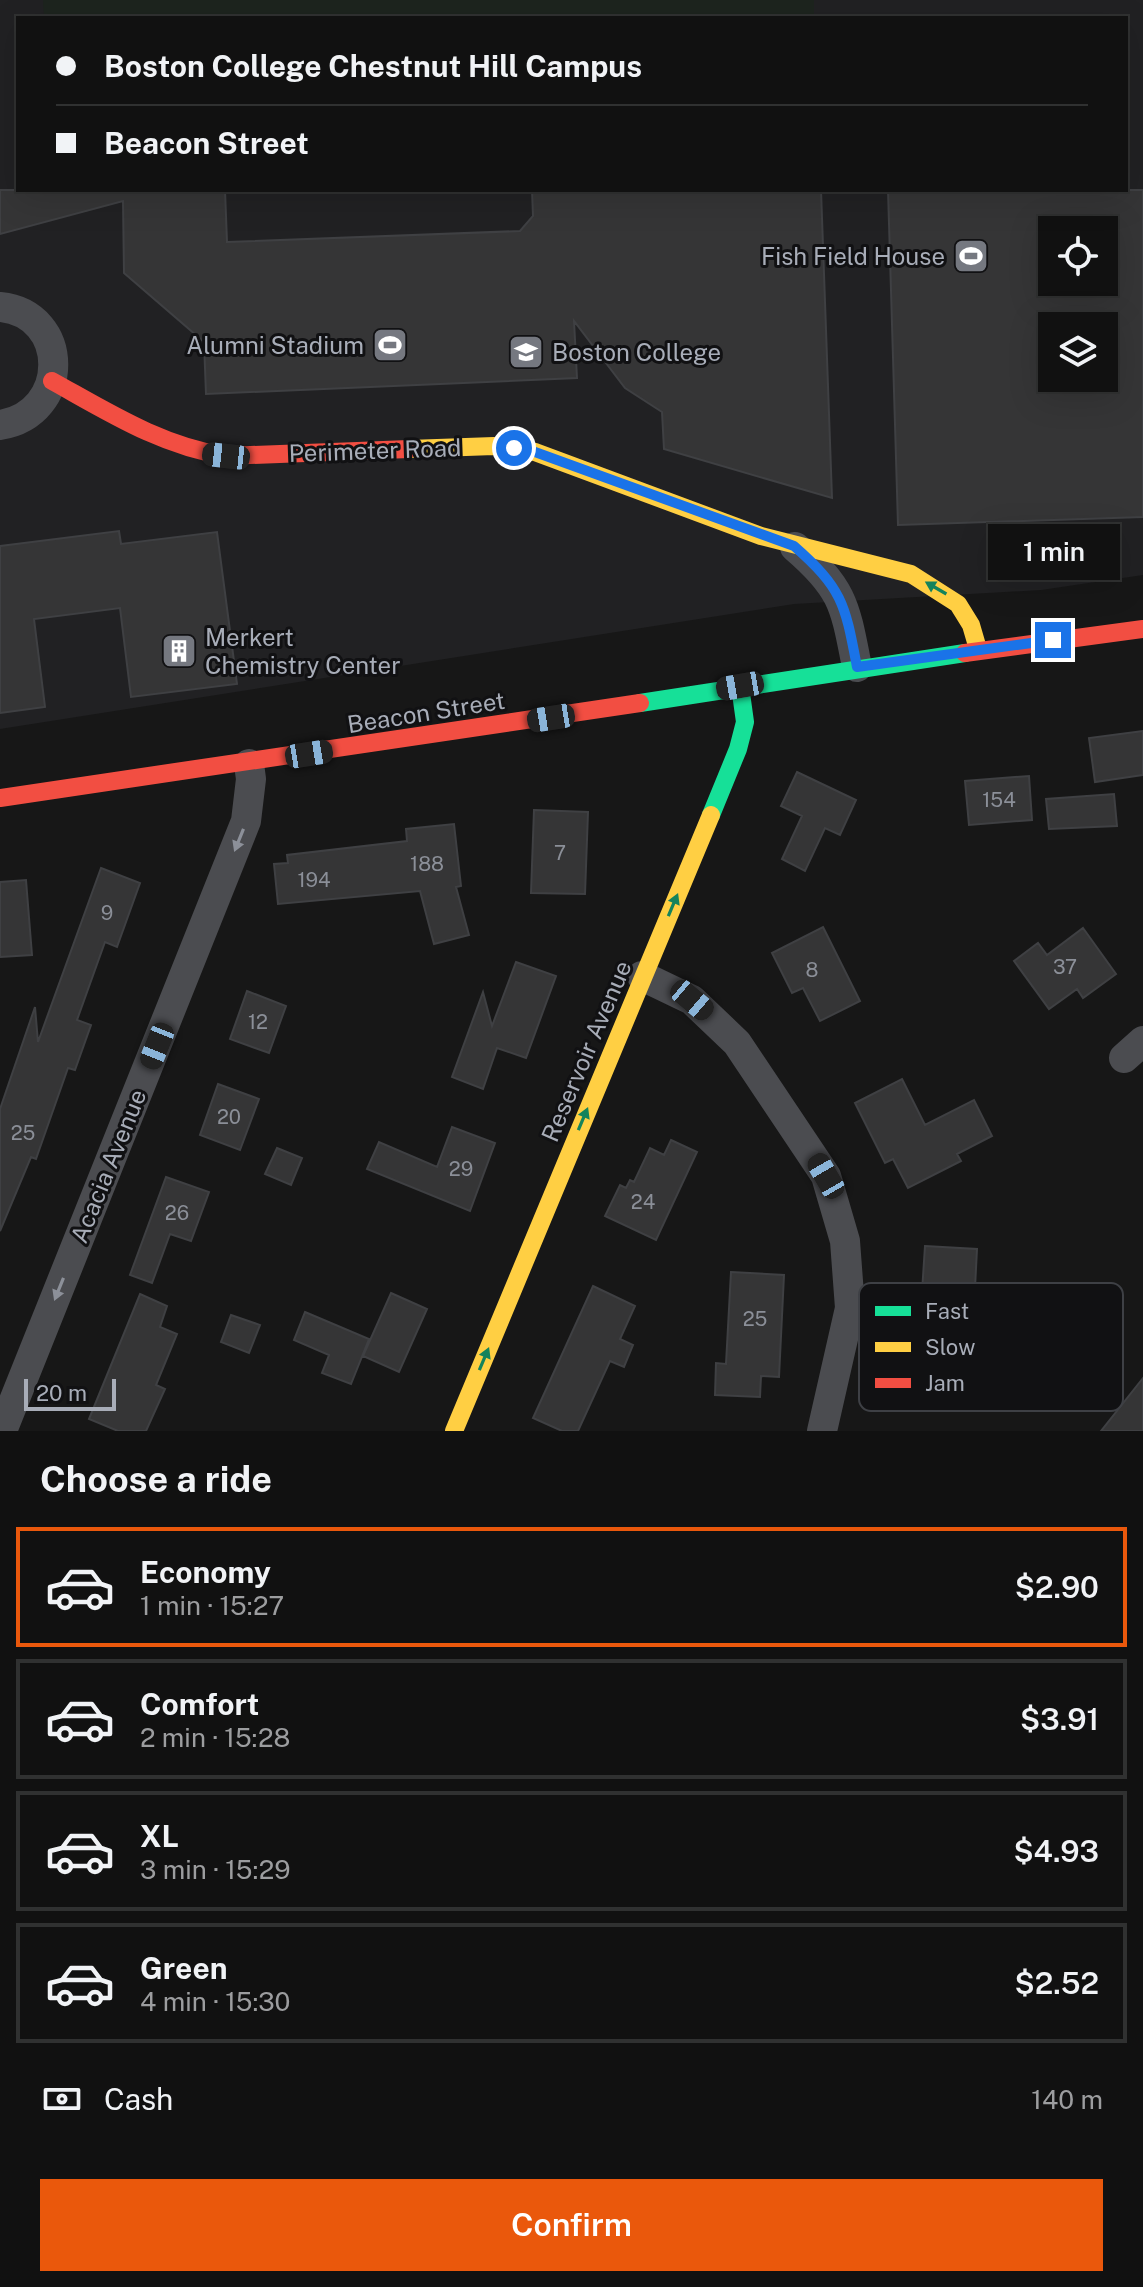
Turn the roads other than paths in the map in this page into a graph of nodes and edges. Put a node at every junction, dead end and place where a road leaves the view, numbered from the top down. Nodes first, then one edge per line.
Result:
1 (0, 307) edge
2 (52, 381) junction
3 (0, 425) edge
4 (794, 546) junction
5 (1143, 629) edge
6 (978, 649) junction
7 (857, 667) junction
8 (740, 686) junction
9 (249, 764) junction
10 (0, 798) edge
11 (642, 976) junction
12 (2, 1431) edge
13 (454, 1431) edge
14 (822, 1431) edge

1 - 2 street
2 - 3 street
2 - 4 street, Perimeter Road
6 -> 4 street, Perimeter Road
4 - 7 street, Perimeter Road
5 - 6 street, Beacon Street
6 - 7 street, Beacon Street
7 - 8 street, Beacon Street
8 - 9 street, Beacon Street
11 -> 8 street, Reservoir Avenue
9 - 10 street, Beacon Street
9 -> 12 street, Acacia Avenue
13 -> 11 street, Reservoir Avenue
11 - 14 street

